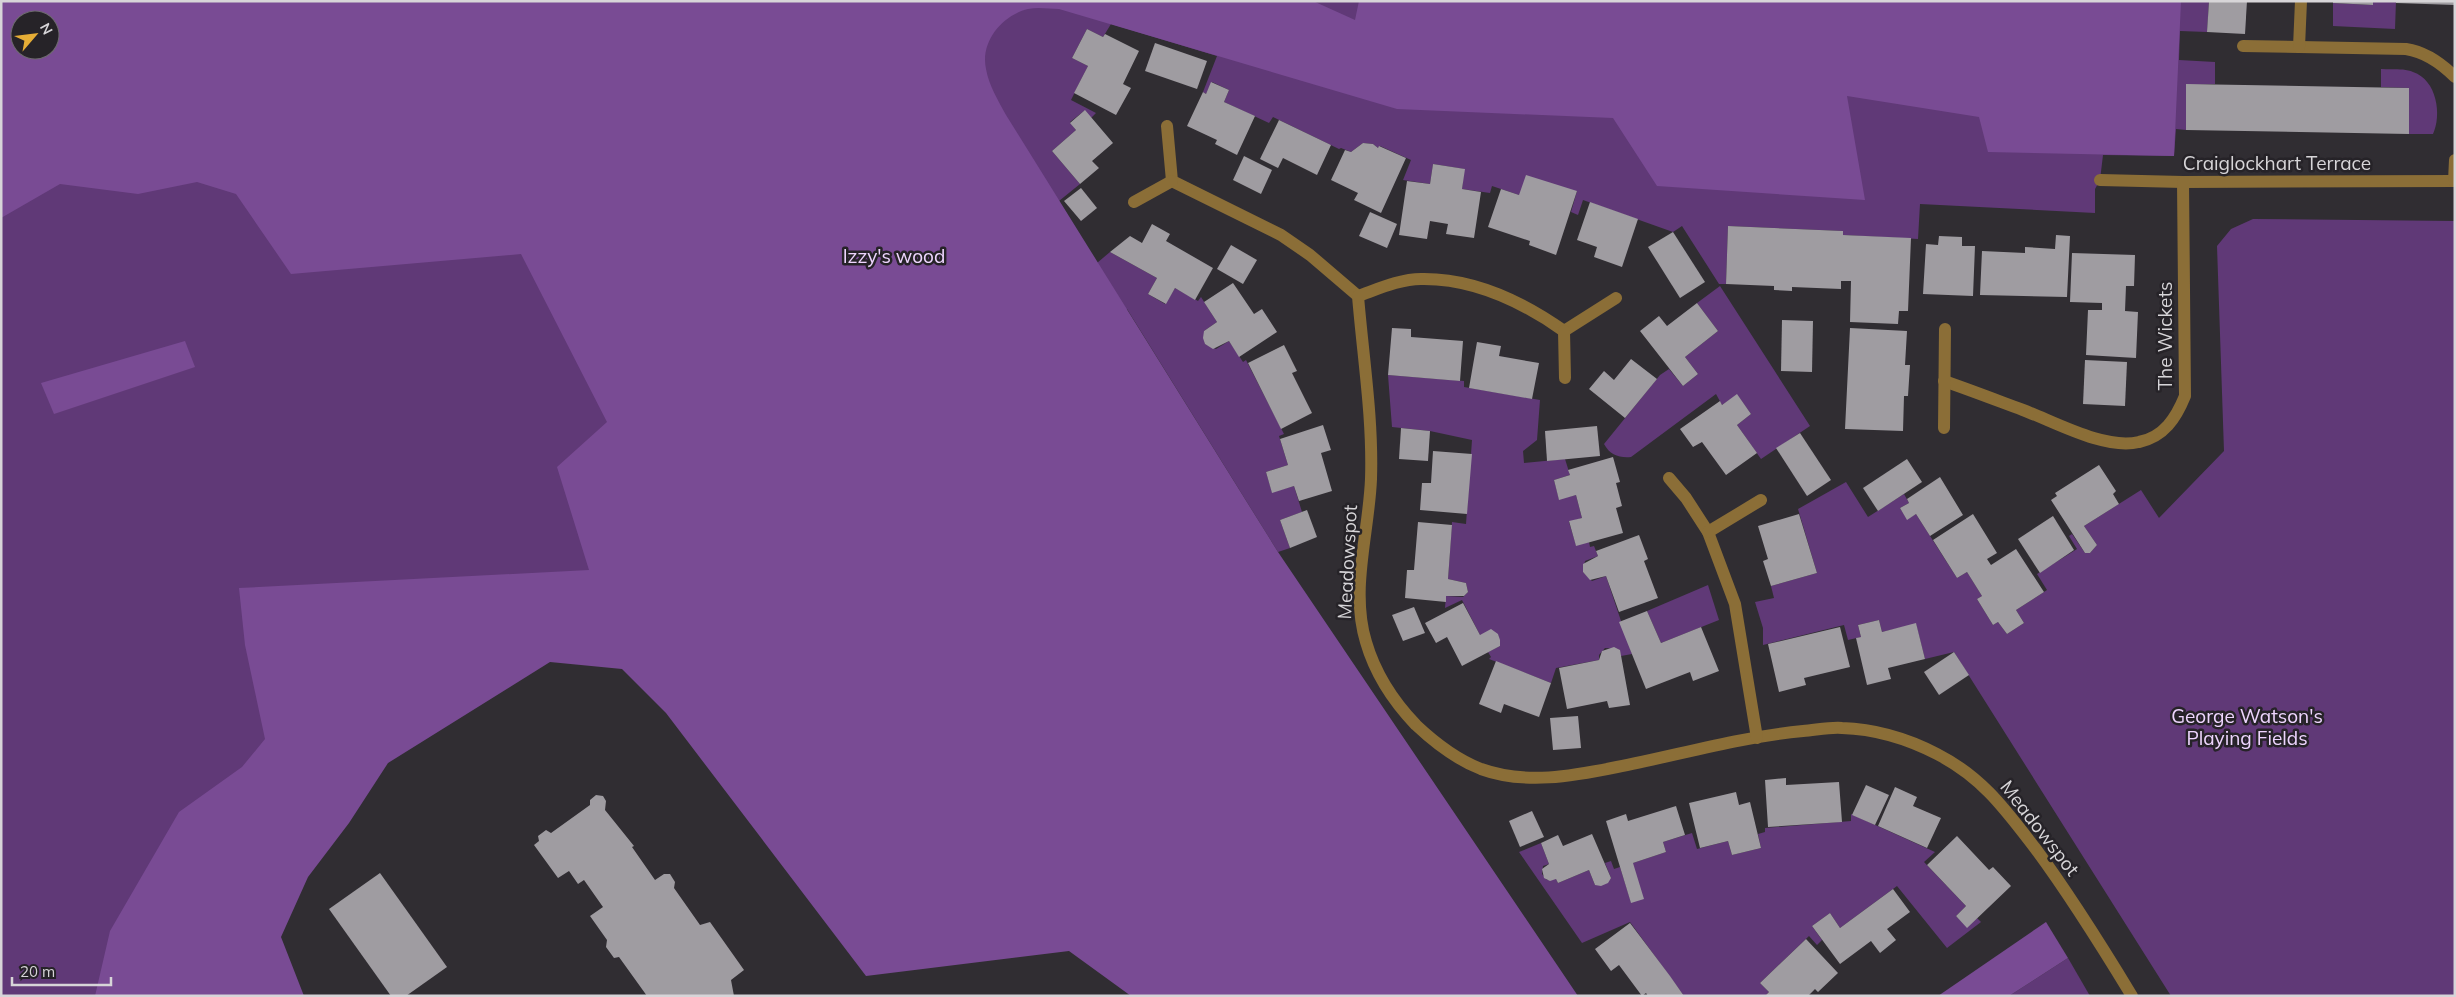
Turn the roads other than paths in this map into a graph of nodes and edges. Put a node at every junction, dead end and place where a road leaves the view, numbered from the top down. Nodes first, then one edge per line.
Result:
1 (2301, 1) edge
2 (2244, 46) dead end
3 (2299, 47) junction
4 (2455, 77) edge
5 (1167, 126) dead end
6 (2455, 160) edge
7 (2100, 180) dead end
8 (1172, 181) junction
9 (2454, 181) edge
10 (2183, 182) junction
11 (1134, 202) dead end
12 (1358, 296) junction
13 (1616, 298) dead end
14 (1945, 329) dead end
15 (1564, 330) junction
16 (1565, 378) dead end
17 (1944, 381) junction
18 (1944, 428) dead end
19 (1669, 478) dead end
20 (1761, 500) dead end
21 (1708, 532) junction
22 (1757, 738) junction
23 (2132, 996) edge

1 - 3 street
2 - 3 street
3 - 4 street
5 - 8 street
6 - 9 street, Craiglockhart Terrace
7 - 10 street, Craiglockhart Terrace
8 - 11 street
8 - 12 street
9 - 10 street, Craiglockhart Terrace
10 - 17 street, The Wickets
12 - 15 street
12 - 22 street, Meadowspot
13 - 15 street
14 - 17 street
15 - 16 street
17 - 18 street
19 - 21 street
20 - 21 street
21 - 22 street
22 - 23 street, Meadowspot

